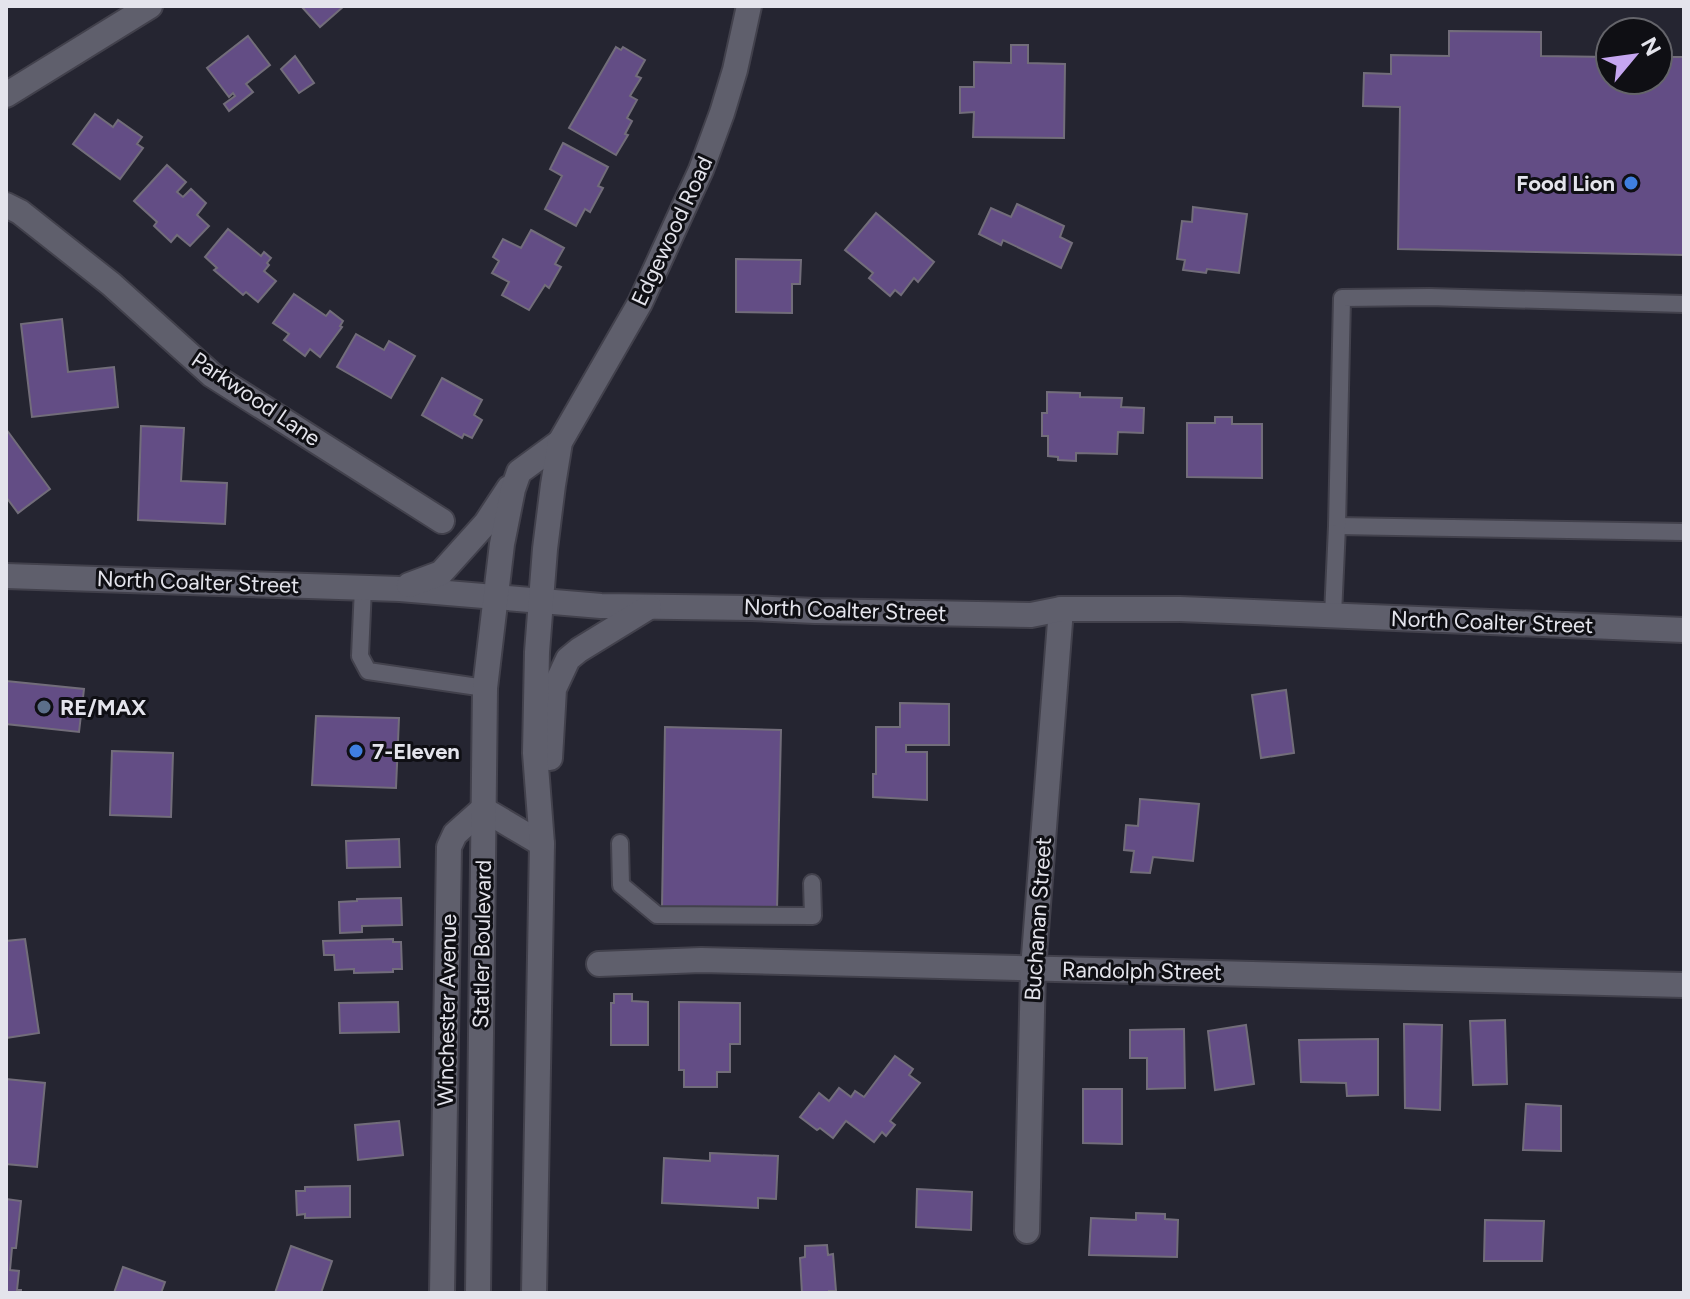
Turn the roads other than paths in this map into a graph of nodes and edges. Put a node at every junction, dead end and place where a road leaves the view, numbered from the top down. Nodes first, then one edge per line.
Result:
1 (150, 6) edge
2 (749, 6) edge
3 (6, 95) edge
4 (6, 205) edge
5 (1684, 304) edge
6 (560, 442) junction
7 (519, 472) junction
8 (442, 521) dead end
9 (1337, 526) junction
10 (1684, 532) edge
11 (6, 576) edge
12 (363, 587) junction
13 (400, 589) junction
14 (496, 596) junction
15 (541, 600) junction
16 (649, 607) junction
17 (1061, 609) junction
18 (1333, 615) junction
19 (1684, 630) edge
20 (485, 688) junction
21 (483, 809) junction
22 (620, 843) dead end
23 (542, 844) junction
24 (812, 883) dead end
25 (599, 964) dead end
26 (1033, 969) junction
27 (1684, 985) edge
28 (1027, 1231) dead end
29 (442, 1293) edge
30 (478, 1293) edge
31 (534, 1293) edge

1 - 3 street
2 - 6 street, Edgewood Road
4 - 8 street, Parkwood Lane
5 - 9 lane
6 - 7 street, Edgewood Road
6 - 15 street, Edgewood Road
7 - 13 street
7 - 14 street
9 - 10 lane
9 - 18 lane
11 - 12 street, North Coalter Street
12 - 13 street, North Coalter Street
12 - 20 lane
13 - 14 street, North Coalter Street
14 - 15 street, North Coalter Street
14 - 20 street, Statler Boulevard
15 - 16 street, North Coalter Street
15 - 23 street
16 - 17 street, North Coalter Street
16 - 23 street
17 - 18 street, North Coalter Street
17 - 26 street, Buchanan Street
18 - 19 street, North Coalter Street
20 - 21 street, Statler Boulevard
21 - 23 street
21 - 29 street, Winchester Avenue
21 - 30 street, Statler Boulevard
22 - 24 lane
23 - 31 street
25 - 26 street, Randolph Street
26 - 27 street, Randolph Street
26 - 28 street, Buchanan Street

